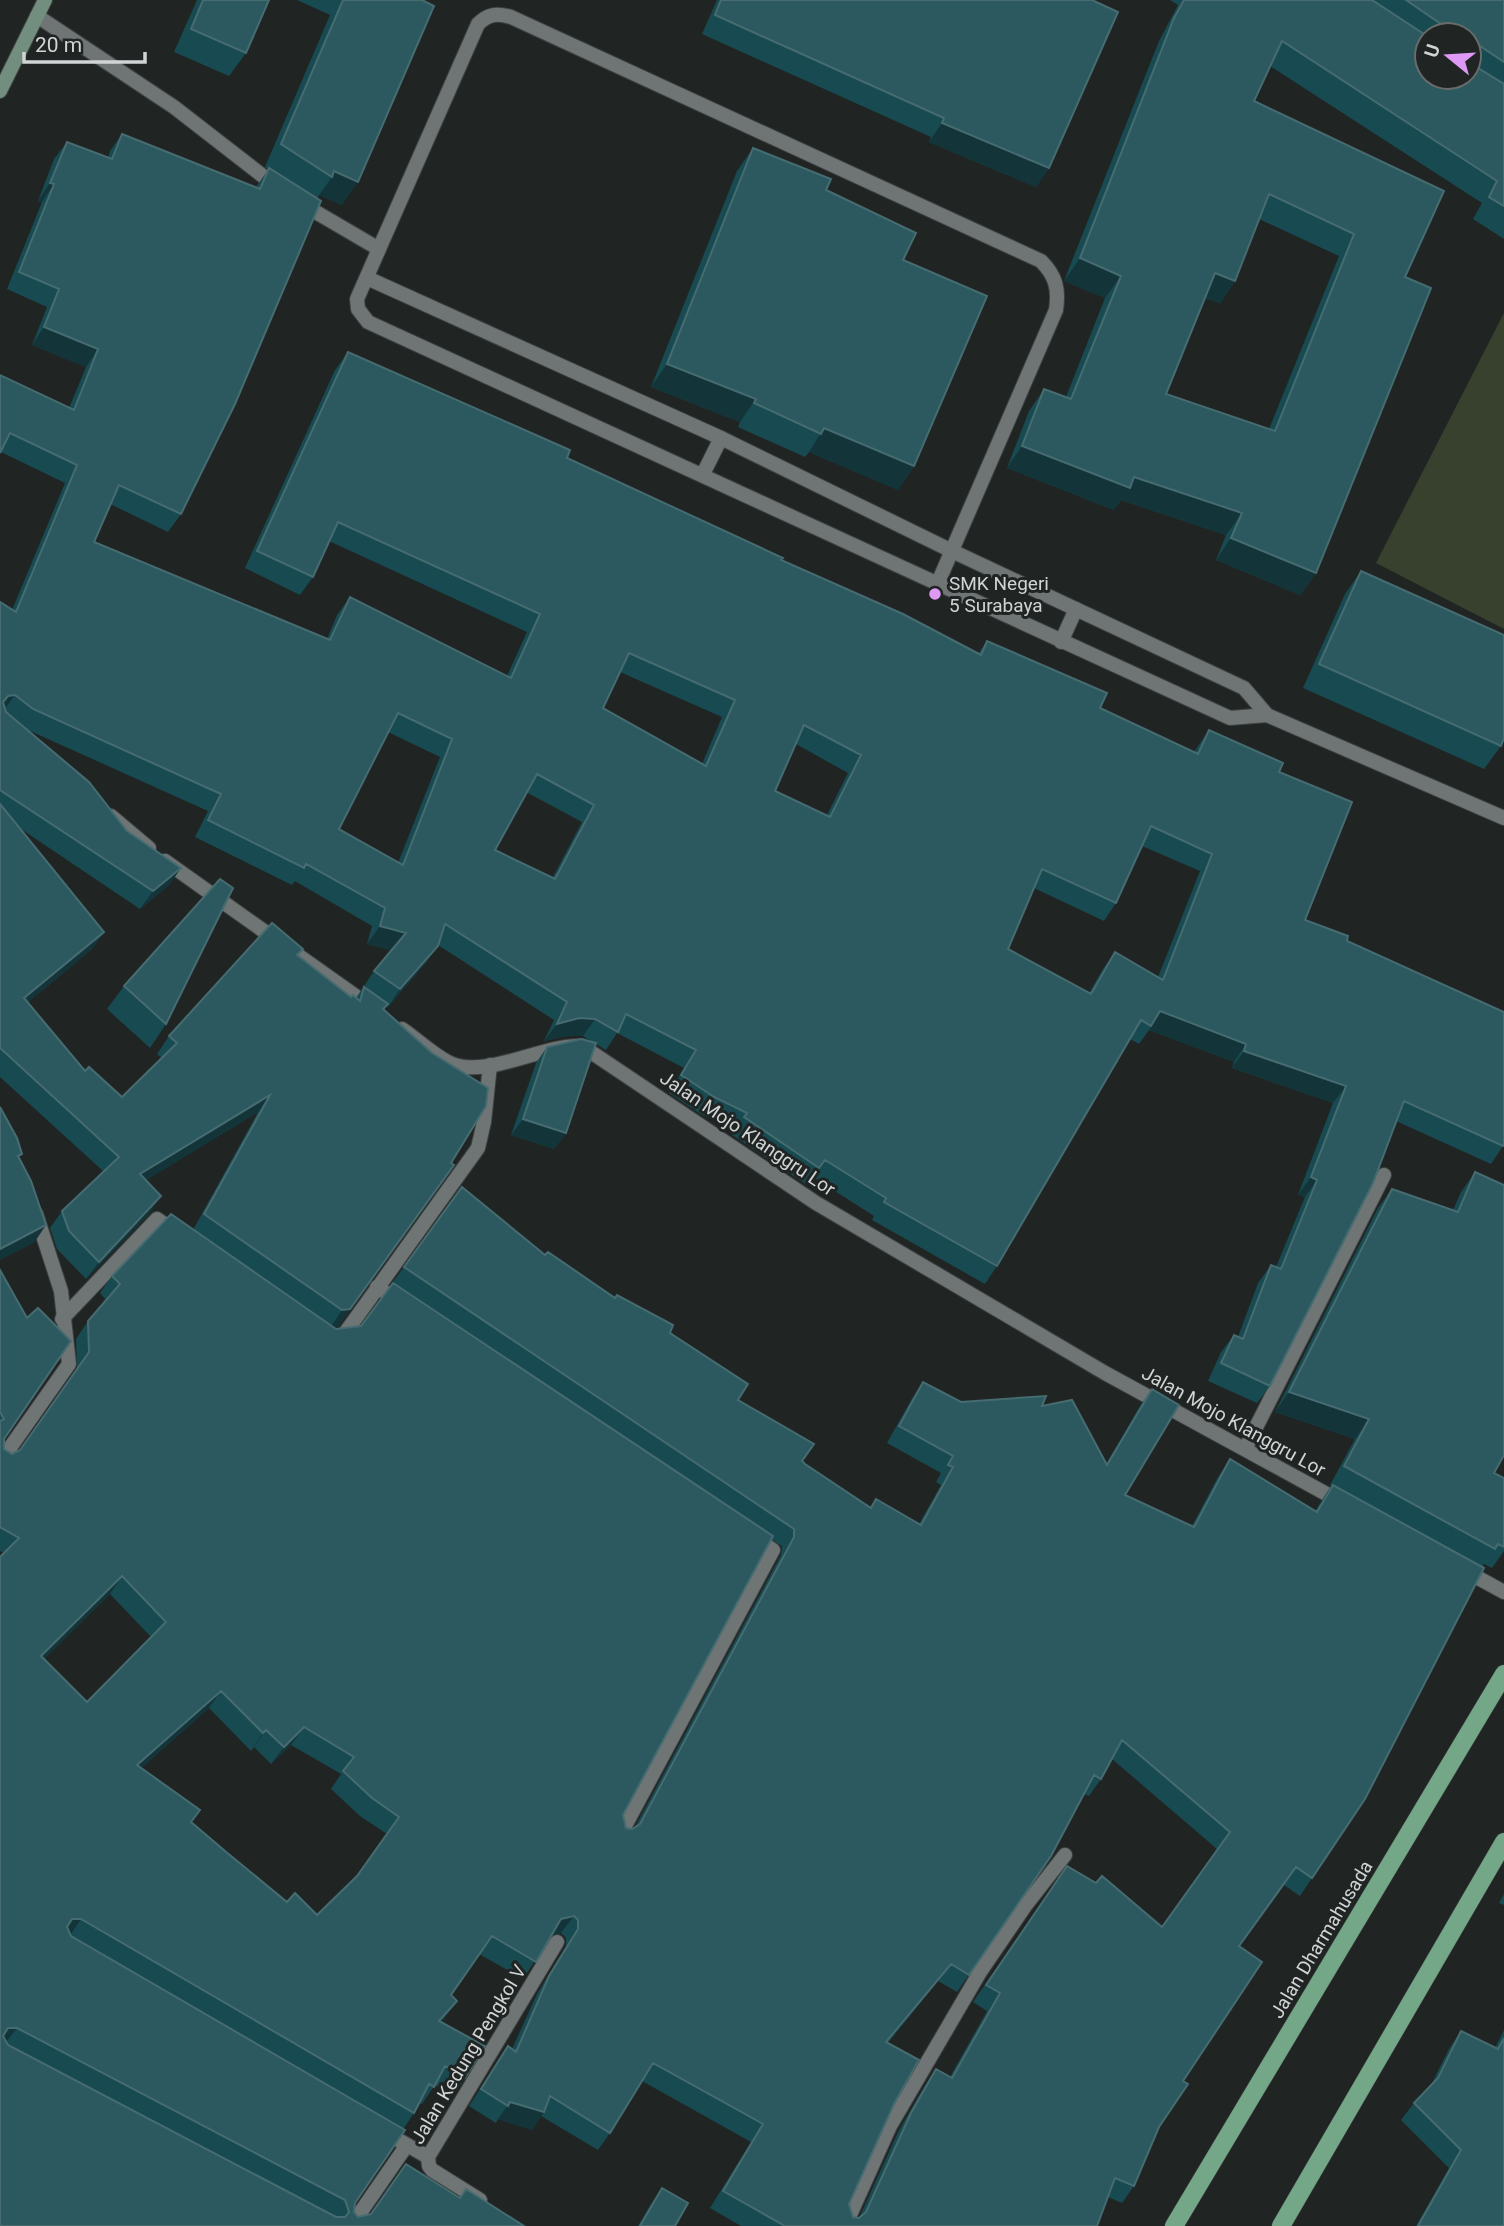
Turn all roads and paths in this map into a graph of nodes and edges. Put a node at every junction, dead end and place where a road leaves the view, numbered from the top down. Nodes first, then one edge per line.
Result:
1 (44, 0) edge
2 (37, 16) junction
3 (0, 90) edge
4 (379, 249) junction
5 (367, 278) junction
6 (721, 438) junction
7 (703, 474) junction
8 (952, 551) junction
9 (937, 585) junction
10 (1076, 609) junction
11 (1061, 642) junction
12 (1267, 715) junction
13 (102, 809) edge
14 (1504, 818) edge
15 (490, 1065) junction
16 (1384, 1175) edge
17 (32, 1201) edge
18 (190, 1242) edge
19 (377, 1287) junction
20 (412, 1311) edge
21 (62, 1319) junction
22 (318, 1332) edge
23 (1245, 1449) junction
24 (0, 1462) edge
25 (1351, 1507) edge
26 (738, 1527) edge
27 (1445, 1559) edge
28 (1504, 1592) edge
29 (1504, 1674) edge
30 (619, 1838) edge
31 (1504, 1842) edge
32 (1065, 1855) edge
33 (557, 1942) edge
34 (371, 2124) edge
35 (407, 2145) junction
36 (428, 2157) junction
37 (497, 2212) edge
38 (351, 2226) edge
39 (845, 2226) edge
40 (1174, 2226) edge
41 (1281, 2226) edge

1 - 2 main road
2 - 3 main road
2 - 4 street
4 - 5 street
4 - 8 street
5 - 6 street
5 - 7 street
6 - 7 street
6 - 8 street
7 - 9 street
8 - 9 street
8 - 10 street
9 - 11 street
10 - 11 street
10 - 12 street
11 - 12 street
12 - 14 street
13 - 15 street, Jalan Mojo Klanggru Lor
15 - 19 street
15 - 23 street, Jalan Mojo Klanggru Lor
16 - 23 street
17 - 21 street
18 - 21 street
19 - 20 street
19 - 22 street
21 - 24 street
23 - 25 street, Jalan Mojo Klanggru Lor
26 - 30 street
27 - 28 street
29 - 40 main road, Jalan Dharmahusada
31 - 41 main road
32 - 39 street
33 - 36 street, Jalan Kedung Pengkol V
34 - 35 street
35 - 36 street
35 - 38 street
36 - 37 street, Jalan Kedung Pengkol V

